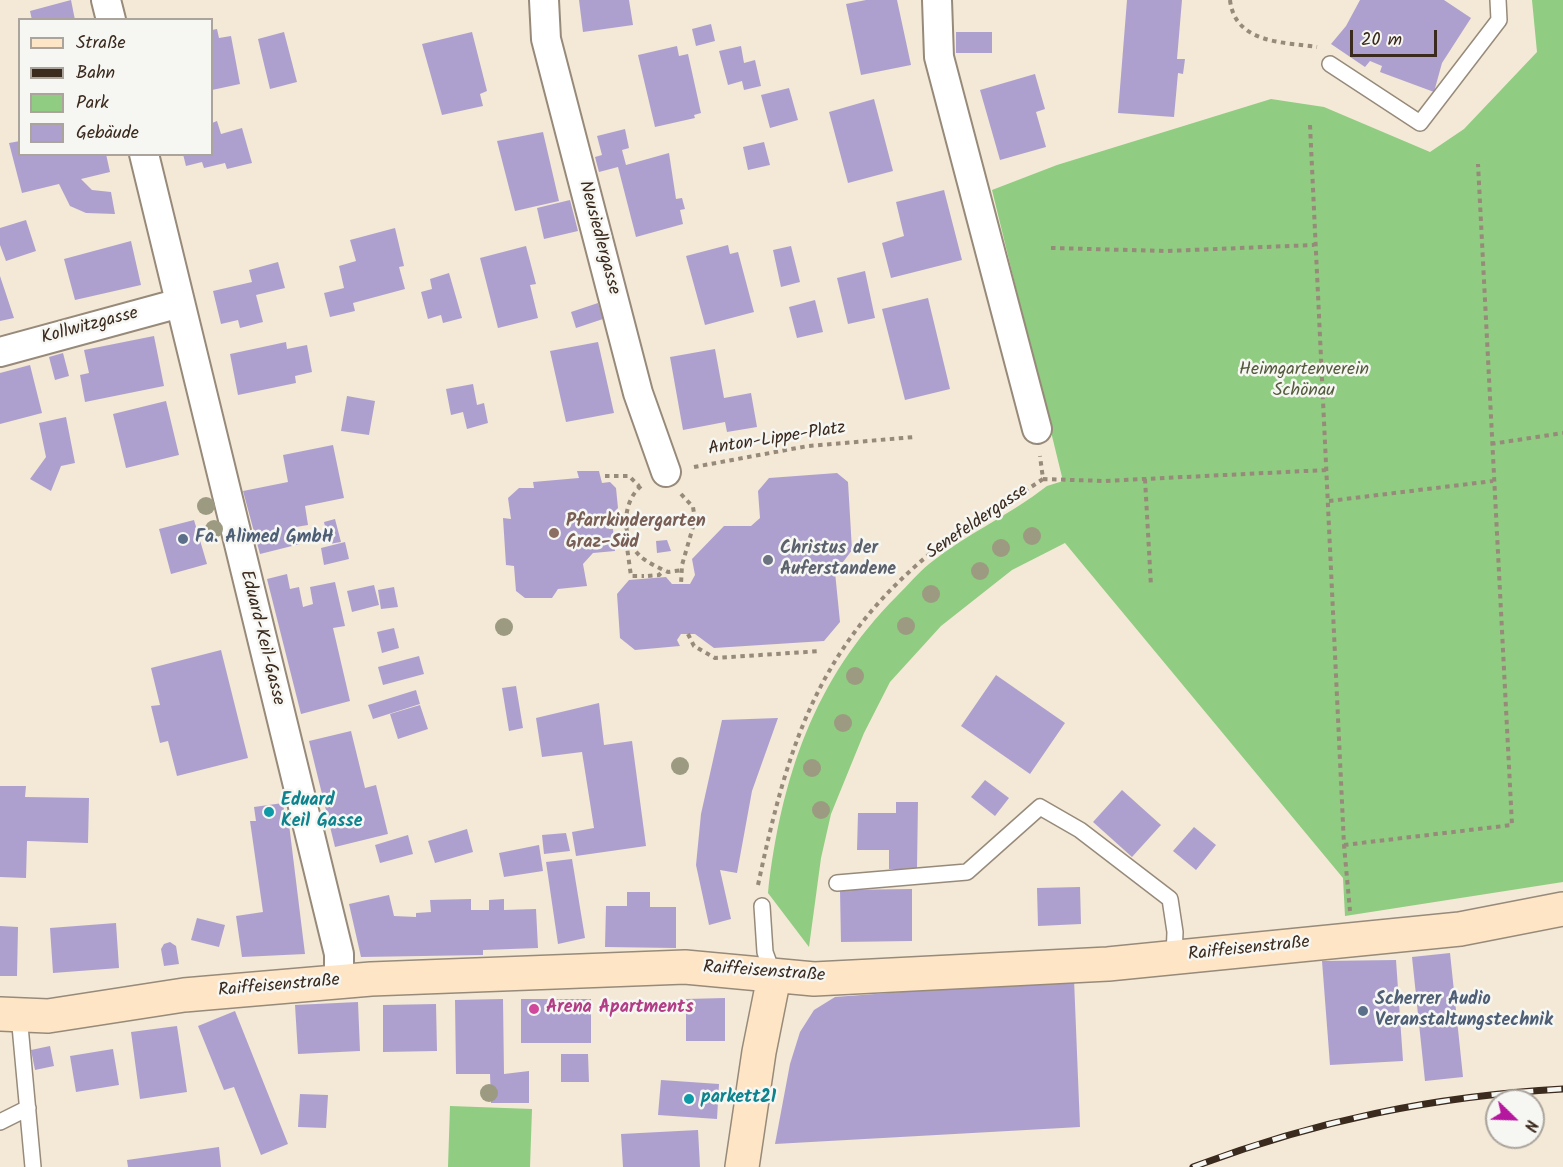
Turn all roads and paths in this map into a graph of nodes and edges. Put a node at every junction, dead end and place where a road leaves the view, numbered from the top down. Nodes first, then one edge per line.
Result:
1 (106, 0) edge
2 (544, 0) edge
3 (937, 0) edge
4 (1230, 0) edge
5 (1498, 0) edge
6 (110, 18) edge
7 (1330, 64) joint
8 (1310, 125) dead end
9 (144, 156) edge
10 (1478, 164) dead end
11 (1314, 245) junction
12 (1051, 248) dead end
13 (180, 303) junction
14 (0, 352) edge
15 (1037, 429) joint
16 (1563, 433) edge
17 (915, 436) dead end
18 (1491, 444) junction
19 (1326, 470) junction
20 (605, 476) dead end
21 (658, 479) junction
22 (1043, 479) junction
23 (1145, 479) junction
24 (1493, 481) junction
25 (639, 486) junction
26 (1329, 501) junction
27 (625, 530) junction
28 (664, 570) junction
29 (682, 570) junction
30 (681, 585) dead end
31 (1151, 586) dead end
32 (688, 634) dead end
33 (821, 651) dead end
34 (1344, 845) junction
35 (837, 883) dead end
36 (762, 906) joint
37 (1563, 909) edge
38 (1350, 915) dead end
39 (1174, 957) junction
40 (774, 977) junction
41 (339, 982) junction
42 (10, 1015) edge
43 (28, 1108) junction
44 (0, 1122) edge
45 (33, 1167) edge
46 (742, 1167) edge

1 - 6 street
2 - 21 street, Neusiedlergasse
3 - 15 street
4 - 7 path
5 - 7 lane
8 - 11 path
9 - 13 street, Eduard-Keil-Gasse
10 - 18 path
11 - 12 path
11 - 19 path
13 - 14 street, Kollwitzgasse
13 - 41 street, Eduard-Keil-Gasse
15 - 22 path, Senefeldergasse
16 - 18 path
17 - 21 path, Anton-Lippe-Platz
18 - 24 path
19 - 23 path
19 - 26 path
20 - 25 path, Anton-Lippe-Platz
21 - 25 path, Anton-Lippe-Platz
21 - 29 path
22 - 23 path
22 - 36 path, Senefeldergasse
23 - 31 path
24 - 26 path
24 - 34 path
25 - 27 path
26 - 34 path
27 - 28 path
27 - 28 path
28 - 29 path
29 - 30 path
32 - 33 path
34 - 38 path
35 - 39 lane
36 - 40 lane
37 - 39 street, Raiffeisenstraße
39 - 40 street, Raiffeisenstraße
40 - 41 street, Raiffeisenstraße
40 - 46 street
41 - 42 street, Raiffeisenstraße
42 - 43 lane
43 - 44 lane
43 - 45 lane

